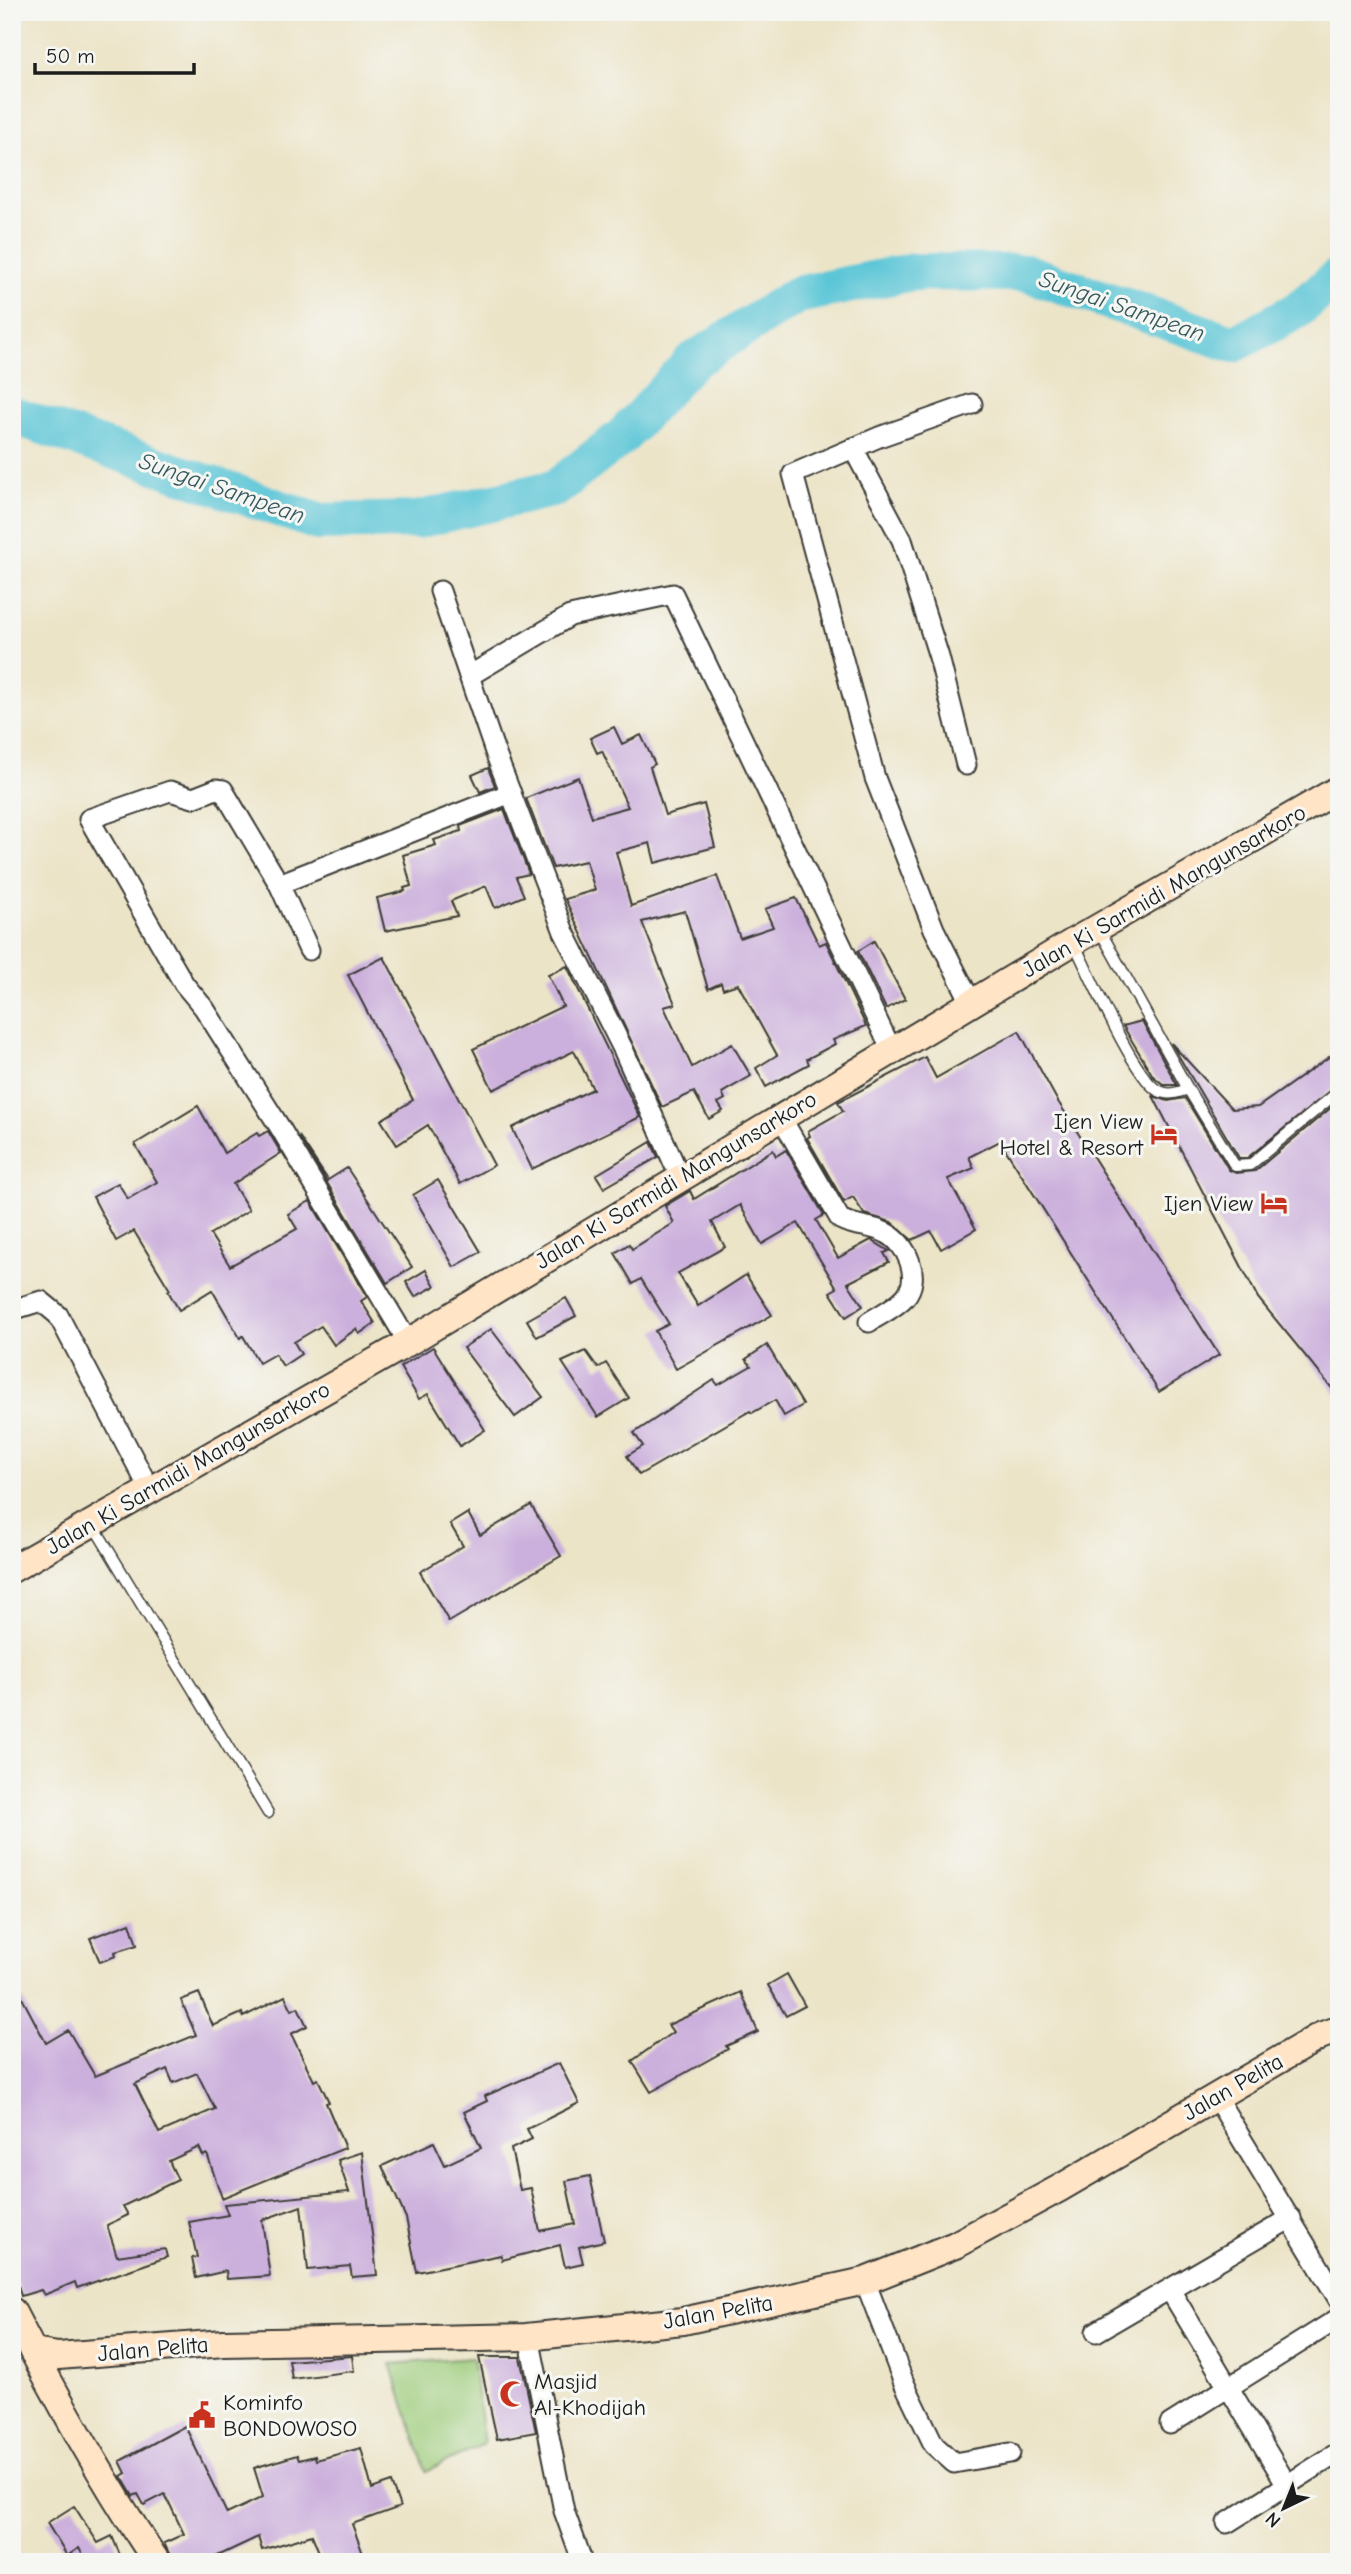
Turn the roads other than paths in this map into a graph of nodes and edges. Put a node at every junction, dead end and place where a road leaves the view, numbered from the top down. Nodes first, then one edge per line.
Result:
1 (972, 404) dead end
2 (853, 448) junction
3 (440, 591) dead end
4 (469, 676) junction
5 (966, 765) dead end
6 (1339, 789) edge
7 (511, 793) junction
8 (279, 884) junction
9 (1098, 927) junction
10 (1073, 942) junction
11 (309, 950) dead end
12 (972, 1004) junction
13 (892, 1051) junction
14 (1188, 1089) junction
15 (1339, 1091) edge
16 (780, 1116) junction
17 (680, 1177) junction
18 (12, 1310) edge
19 (869, 1322) dead end
20 (408, 1342) junction
21 (149, 1488) junction
22 (91, 1522) junction
23 (12, 1569) edge
24 (268, 1813) dead end
25 (1339, 2029) edge
26 (1216, 2097) junction
27 (1291, 2218) junction
28 (865, 2281) junction
29 (1170, 2290) junction
30 (1339, 2300) edge
31 (1339, 2318) edge
32 (1096, 2332) dead end
33 (20, 2334) edge
34 (529, 2337) junction
35 (1228, 2390) junction
36 (1170, 2424) dead end
37 (1339, 2452) edge
38 (1010, 2453) dead end
39 (1287, 2485) junction
40 (1227, 2523) dead end
41 (157, 2562) edge
42 (579, 2562) edge

1 - 2 street
2 - 5 street
2 - 12 street
3 - 4 street
4 - 7 street
4 - 13 street
6 - 9 main road, Jalan Ki Sarmidi Mangunsarkoro
7 - 8 street
7 - 17 street
8 - 11 street
8 - 20 street
9 - 10 main road, Jalan Ki Sarmidi Mangunsarkoro
9 - 14 lane
10 - 12 main road, Jalan Ki Sarmidi Mangunsarkoro
10 - 14 lane
12 - 13 main road, Jalan Ki Sarmidi Mangunsarkoro
13 - 16 main road, Jalan Ki Sarmidi Mangunsarkoro
14 - 15 lane
16 - 17 main road, Jalan Ki Sarmidi Mangunsarkoro
16 - 19 street
17 - 20 main road, Jalan Ki Sarmidi Mangunsarkoro
18 - 21 street
20 - 21 main road, Jalan Ki Sarmidi Mangunsarkoro
21 - 22 main road, Jalan Ki Sarmidi Mangunsarkoro
22 - 23 main road, Jalan Ki Sarmidi Mangunsarkoro
22 - 24 lane
25 - 26 main road, Jalan Pelita
26 - 27 street
26 - 28 main road, Jalan Pelita
27 - 29 street
27 - 30 street
28 - 34 main road, Jalan Pelita
28 - 38 street
29 - 32 street
29 - 35 street
31 - 35 street
33 - 34 main road, Jalan Pelita
33 - 41 main road
34 - 42 street
35 - 36 street
35 - 39 street
37 - 39 street
39 - 40 street

